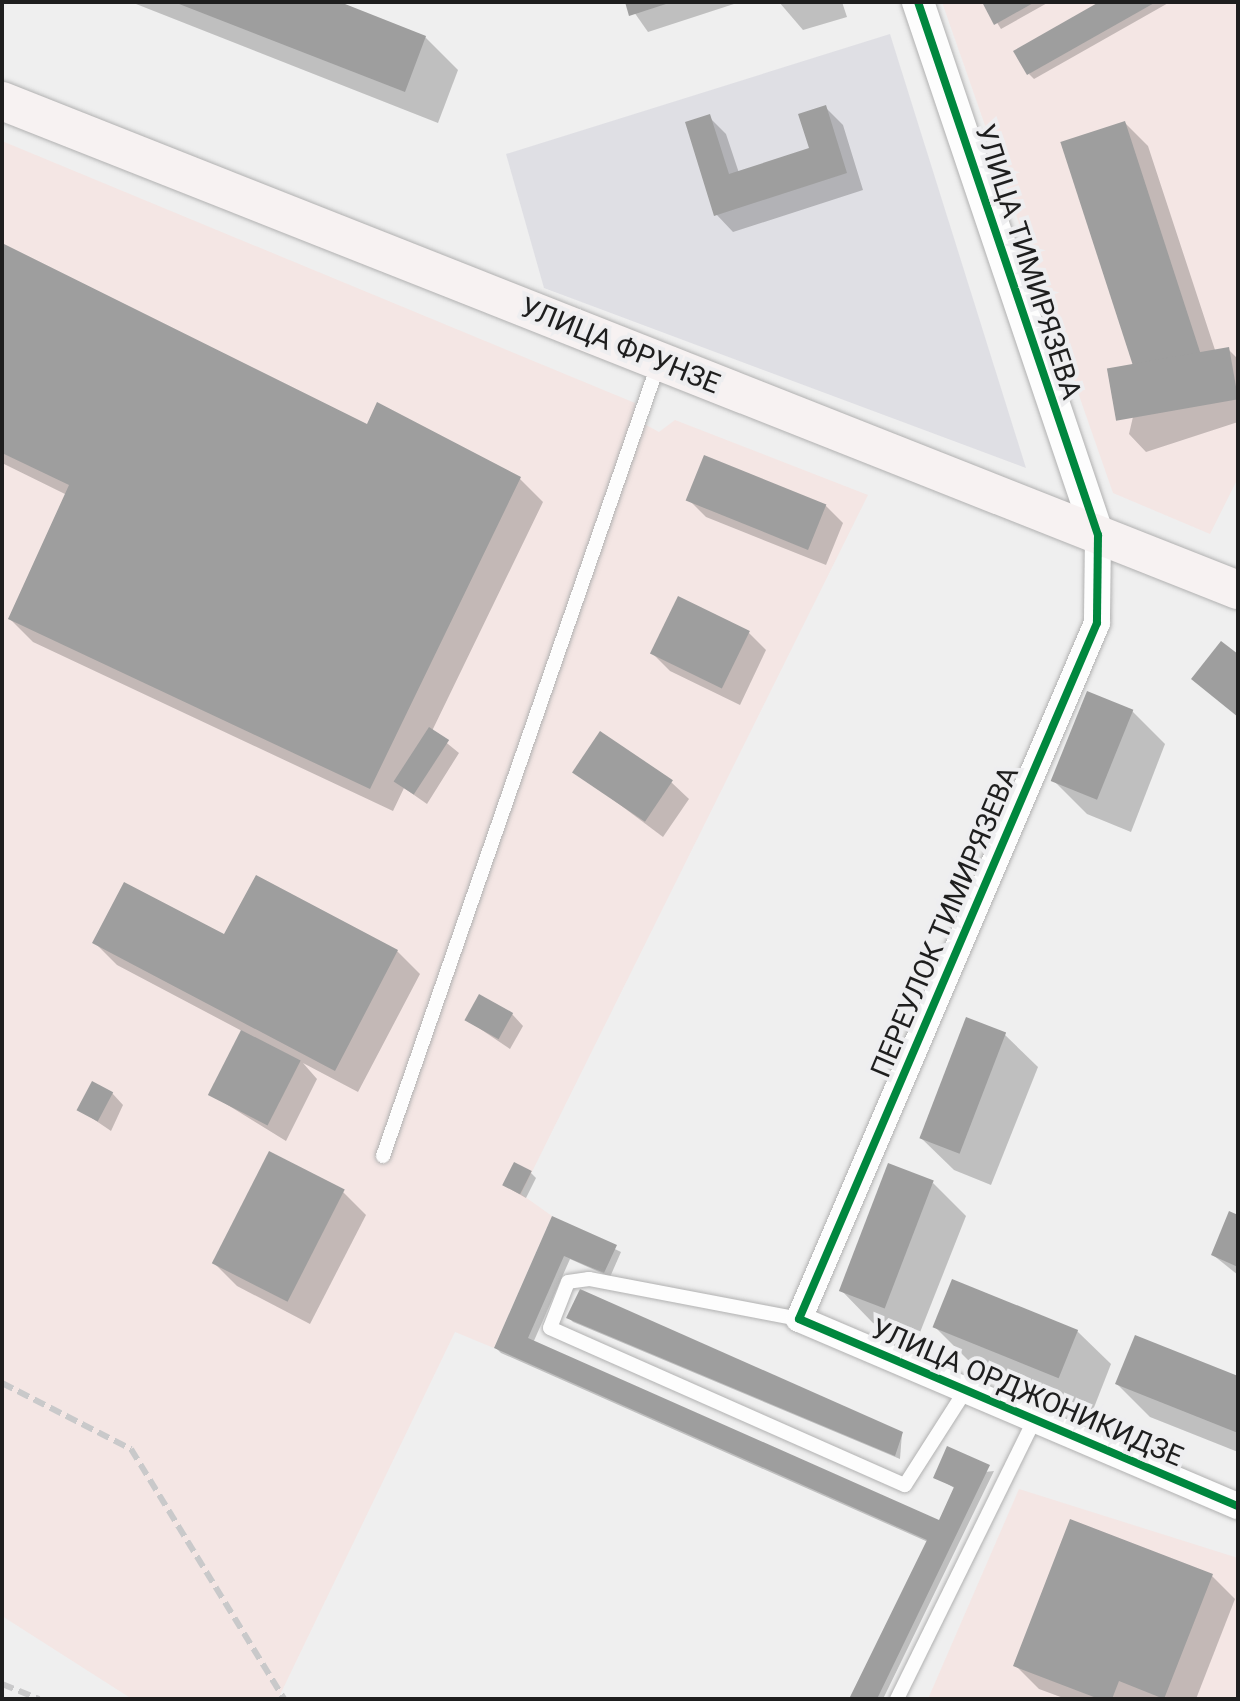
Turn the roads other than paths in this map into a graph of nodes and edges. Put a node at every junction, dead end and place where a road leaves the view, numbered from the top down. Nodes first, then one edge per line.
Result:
1 (918, 2) edge
2 (2, 101) edge
3 (659, 361) junction
4 (1098, 535) junction
5 (1238, 590) edge
6 (383, 1156) dead end
7 (799, 1319) junction
8 (965, 1391) junction
9 (1034, 1421) junction
10 (1238, 1506) edge
11 (897, 1699) edge

1 - 4 street, УЛИЦА ТИМИРЯЗЕВА
2 - 3 main road, УЛИЦА ФРУНЗЕ
3 - 4 main road, УЛИЦА ФРУНЗЕ
3 - 6 lane
4 - 5 main road, УЛИЦА ФРУНЗЕ
4 - 7 street, ПЕРЕУЛОК ТИМИРЯЗЕВА
7 - 8 street, УЛИЦА ОРДЖОНИКИДЗЕ
7 - 8 lane
8 - 9 street, УЛИЦА ОРДЖОНИКИДЗЕ
9 - 10 street, УЛИЦА ОРДЖОНИКИДЗЕ
9 - 11 lane

